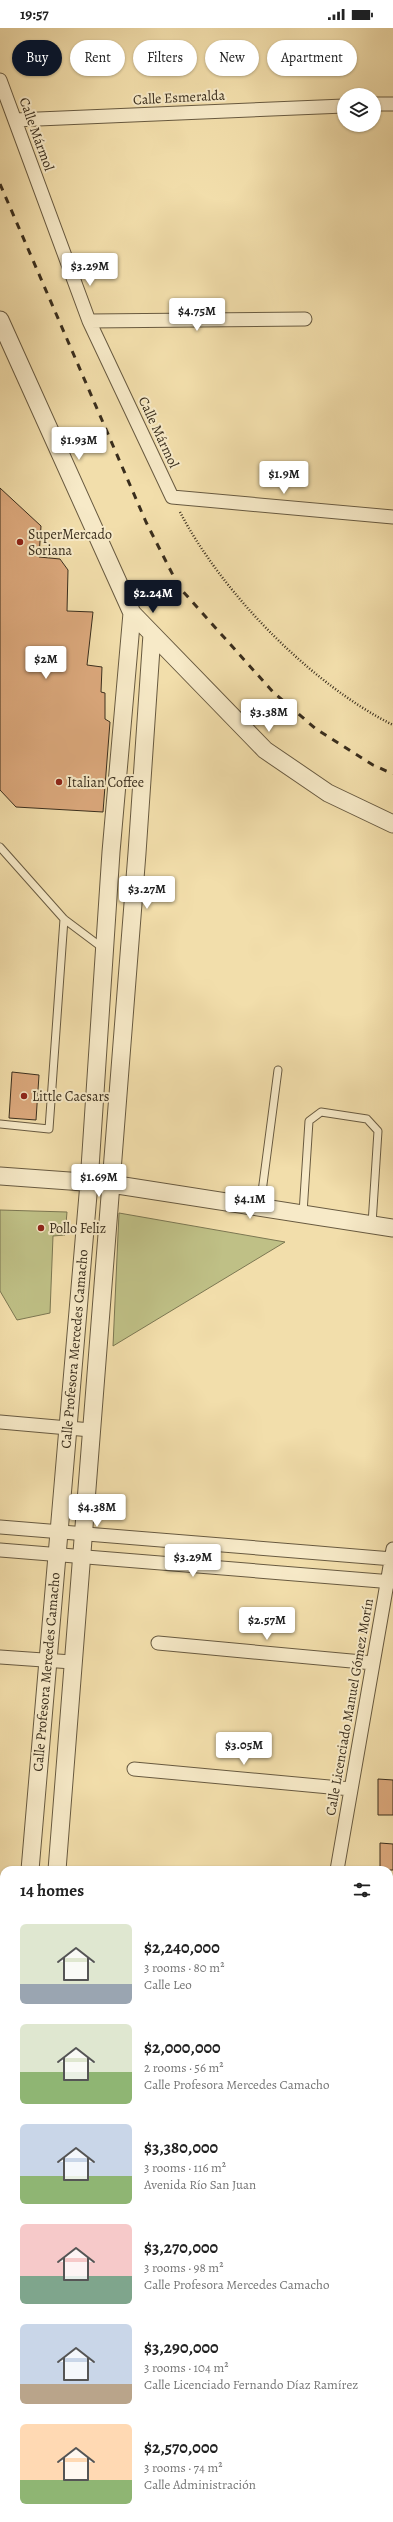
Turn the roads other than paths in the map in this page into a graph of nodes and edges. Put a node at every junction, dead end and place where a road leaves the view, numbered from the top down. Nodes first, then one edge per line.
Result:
1 (0, 80) edge
2 (381, 104) edge
3 (393, 104) edge
4 (337, 106) edge
5 (15, 120) junction
6 (305, 319) dead end
7 (0, 320) edge
8 (89, 320) junction
9 (393, 517) edge
10 (132, 613) junction
11 (152, 634) junction
12 (393, 824) edge
13 (0, 847) edge
14 (111, 852) junction
15 (137, 853) junction
16 (64, 919) junction
17 (105, 949) junction
18 (278, 1070) dead end
19 (0, 1124) edge
20 (0, 1176) edge
21 (89, 1183) junction
22 (111, 1184) junction
23 (260, 1207) junction
24 (303, 1214) junction
25 (372, 1224) junction
26 (393, 1228) edge
27 (0, 1422) edge
28 (67, 1428) junction
29 (90, 1430) junction
30 (0, 1527) edge
31 (58, 1532) junction
32 (82, 1534) junction
33 (0, 1550) edge
34 (56, 1555) junction
35 (392, 1556) edge
36 (80, 1557) junction
37 (390, 1581) edge
38 (158, 1643) dead end
39 (0, 1657) edge
40 (47, 1660) junction
41 (72, 1662) junction
42 (373, 1663) junction
43 (134, 1769) dead end
44 (351, 1789) junction
45 (30, 1866) edge
46 (57, 1866) edge
47 (338, 1866) edge

1 - 5 street, Calle Mármol
2 - 3 street
4 - 5 street, Calle Esmeralda
5 - 8 street, Calle Mármol
6 - 8 street
7 - 10 street
8 - 9 street, Calle Mármol
10 - 11 street
10 - 14 street, Calle Profesora Mercedes Camacho
11 - 12 street
11 - 15 street, Calle Profesora Mercedes Camacho
13 - 16 lane
14 - 15 street
14 - 17 street, Calle Profesora Mercedes Camacho
15 - 22 street, Calle Profesora Mercedes Camacho
16 - 17 lane
16 - 19 lane
17 - 21 street, Calle Profesora Mercedes Camacho
18 - 23 lane
20 - 21 street
21 - 22 street
21 - 28 street, Calle Profesora Mercedes Camacho
22 - 23 street
22 - 29 street, Calle Profesora Mercedes Camacho
23 - 24 street
24 - 25 street
24 - 25 lane
25 - 26 street
27 - 28 street
28 - 29 street
28 - 31 street, Calle Profesora Mercedes Camacho
29 - 32 street, Calle Profesora Mercedes Camacho
30 - 31 street
31 - 32 street
31 - 34 street, Calle Profesora Mercedes Camacho
32 - 35 street
32 - 36 street, Calle Profesora Mercedes Camacho
33 - 34 street
34 - 36 street
34 - 40 street, Calle Profesora Mercedes Camacho
35 - 37 street, Calle Licenciado Manuel Gómez Morín
36 - 37 street
36 - 41 street, Calle Profesora Mercedes Camacho
37 - 42 street, Calle Licenciado Manuel Gómez Morín
38 - 42 street
39 - 40 street
40 - 41 street
40 - 45 street, Calle Profesora Mercedes Camacho
41 - 46 street, Calle Profesora Mercedes Camacho
42 - 44 street, Calle Licenciado Manuel Gómez Morín
43 - 44 street
44 - 47 street, Calle Licenciado Manuel Gómez Morín

